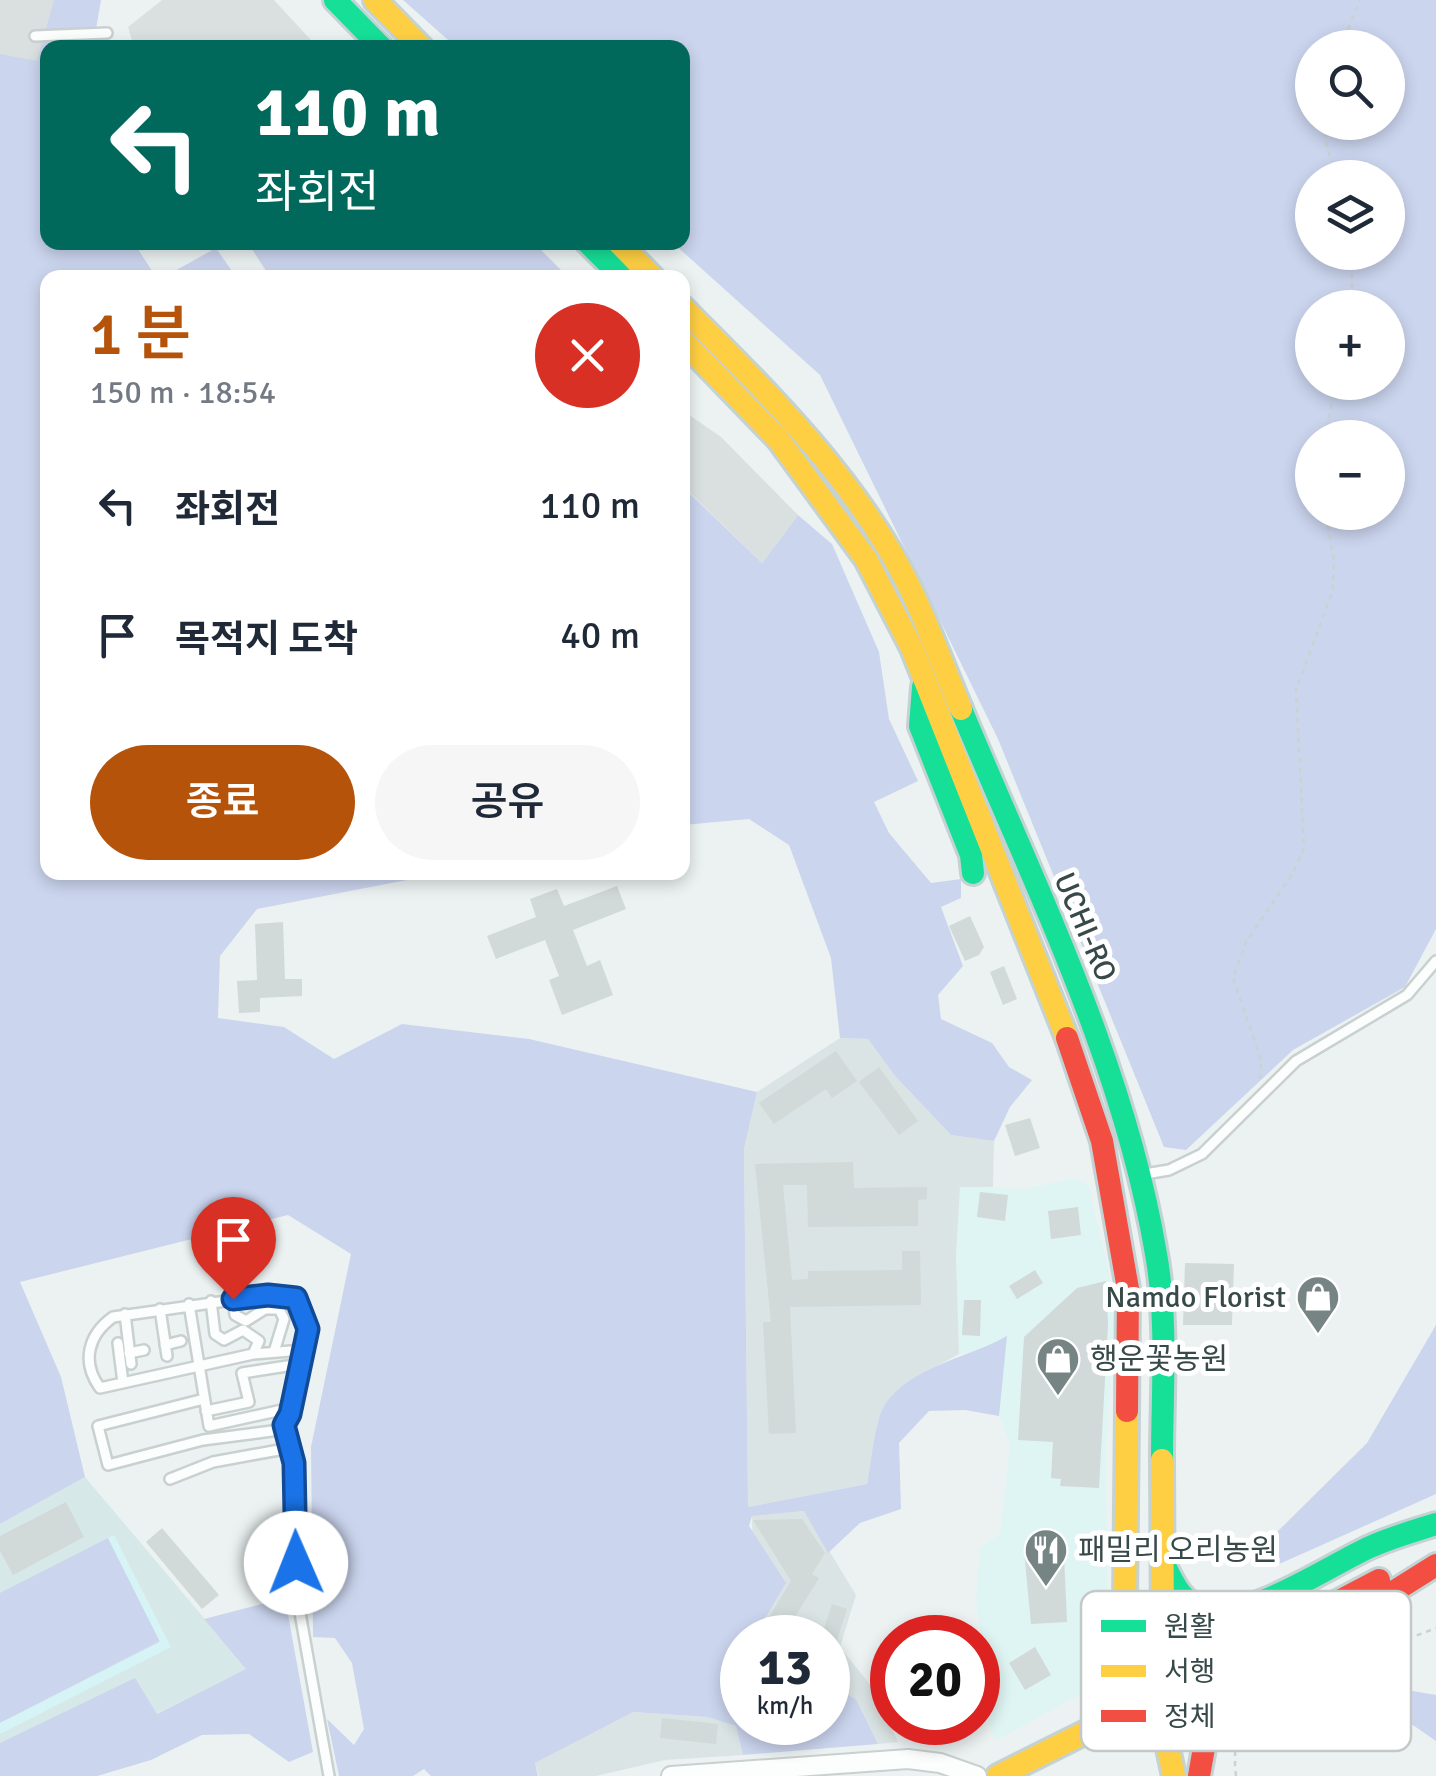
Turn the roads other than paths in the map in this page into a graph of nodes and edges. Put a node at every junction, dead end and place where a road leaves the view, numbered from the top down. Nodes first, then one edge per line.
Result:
1 (335, 0) edge
2 (357, 0) edge
3 (382, 7) edge
4 (107, 33) dead end
5 (35, 36) dead end
6 (374, 40) edge
7 (414, 40) edge
8 (595, 250) edge
9 (626, 250) edge
10 (614, 270) edge
11 (645, 270) edge
12 (690, 315) edge
13 (690, 348) edge
14 (924, 680) junction
15 (973, 872) dead end
16 (1436, 961) edge
17 (1142, 1174) junction
18 (233, 1299) junction
19 (211, 1302) junction
20 (189, 1304) junction
21 (160, 1309) junction
22 (125, 1314) junction
23 (180, 1341) dead end
24 (144, 1350) dead end
25 (302, 1350) junction
26 (274, 1352) junction
27 (124, 1353) junction
28 (253, 1354) junction
29 (105, 1357) dead end
30 (300, 1364) junction
31 (197, 1365) junction
32 (123, 1383) junction
33 (204, 1399) junction
34 (291, 1408) junction
35 (206, 1411) junction
36 (284, 1425) junction
37 (290, 1448) junction
38 (170, 1479) dead end
39 (1436, 1524) edge
40 (1436, 1551) edge
41 (1160, 1558) junction
42 (1436, 1565) edge
43 (1125, 1591) edge
44 (1161, 1591) edge
45 (1178, 1591) edge
46 (1276, 1591) edge
47 (1359, 1591) edge
48 (1395, 1591) edge
49 (1081, 1734) edge
50 (1168, 1751) edge
51 (1202, 1751) edge
52 (329, 1776) edge
53 (670, 1776) edge
54 (977, 1776) edge
55 (998, 1776) edge
56 (1174, 1776) edge
57 (1199, 1776) edge

1 - 6 main road
2 - 3 main road
3 - 7 main road
4 - 5 lane
8 - 10 main road
9 - 11 main road
12 - 17 main road, UCHI-RO
13 - 14 main road, UCHI-RO
14 - 15 main road
14 - 43 main road, UCHI-RO
16 - 17 lane
17 - 41 main road, UCHI-RO
18 - 19 lane
18 - 25 lane
18 - 26 lane
19 - 20 lane
19 - 28 lane
20 - 21 lane
20 - 31 lane
21 - 22 lane
21 - 23 lane
22 - 27 lane
22 - 32 lane
24 - 27 lane
25 - 26 lane
25 - 30 lane
26 - 28 lane
27 - 29 lane
27 - 32 lane
28 - 31 lane
30 - 34 lane
30 - 35 lane
31 - 32 lane
31 - 33 lane
33 - 35 lane
33 - 36 lane
34 - 35 lane
34 - 36 lane
36 - 37 lane
37 - 38 lane
37 - 52 lane
39 - 46 main road
40 - 47 main road
41 - 44 main road, UCHI-RO
41 - 45 main road
42 - 48 main road
49 - 55 main road
50 - 56 main road, UCHI-RO
51 - 57 main road
53 - 54 street

